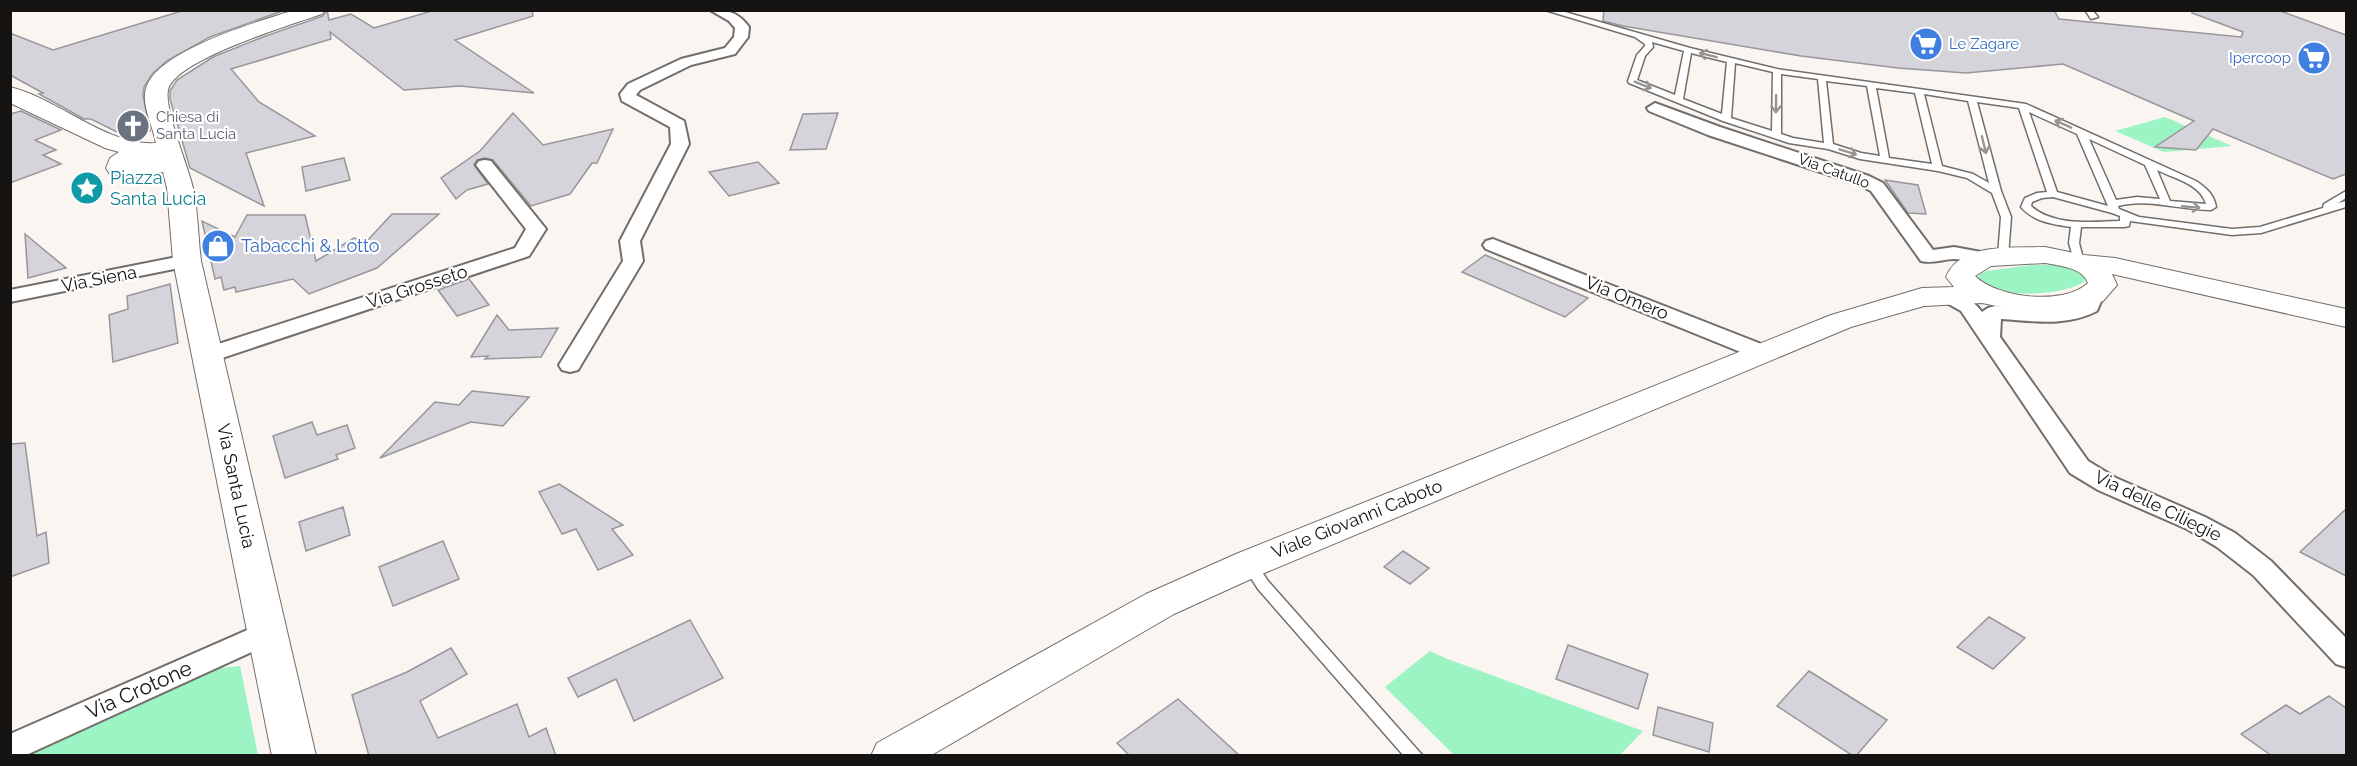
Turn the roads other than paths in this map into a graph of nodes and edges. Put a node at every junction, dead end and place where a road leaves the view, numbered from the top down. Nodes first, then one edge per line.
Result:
1 (315, 10) edge
2 (717, 10) edge
3 (1548, 10) edge
4 (2088, 10) edge
5 (1568, 13) edge
6 (2094, 17) dead end
7 (1688, 50) junction
8 (1731, 61) junction
9 (1777, 71) junction
10 (1822, 78) junction
11 (1871, 85) junction
12 (1919, 91) junction
13 (10, 94) edge
14 (1972, 98) junction
15 (1679, 99) junction
16 (2023, 106) junction
17 (1655, 108) dead end
18 (1726, 119) junction
19 (2081, 132) junction
20 (1776, 136) junction
21 (1829, 146) junction
22 (141, 155) junction
23 (1885, 160) junction
24 (2149, 163) junction
25 (484, 165) dead end
26 (1938, 168) junction
27 (1996, 191) junction
28 (2053, 194) junction
29 (2346, 194) edge
30 (2167, 204) junction
31 (2346, 204) edge
32 (2026, 207) junction
33 (2321, 210) junction
34 (2120, 214) junction
35 (182, 215) junction
36 (2006, 217) junction
37 (2076, 225) junction
38 (1493, 245) dead end
39 (188, 261) junction
40 (1984, 261) junction
41 (2081, 263) junction
42 (2097, 293) junction
43 (1947, 295) junction
44 (1980, 295) junction
45 (10, 296) edge
46 (2242, 296) junction
47 (2346, 318) edge
48 (1840, 321) junction
49 (1989, 339) junction
50 (1761, 352) junction
51 (208, 355) junction
52 (570, 365) dead end
53 (1249, 564) junction
54 (268, 632) junction
55 (2346, 656) edge
56 (10, 748) edge
57 (294, 756) edge
58 (892, 756) edge
59 (1415, 756) edge

1 - 22 main road, Via Santa Lucia
2 - 52 street
3 - 5 lane
4 - 6 lane
5 - 7 lane
5 -> 15 lane
8 -> 7 lane
7 - 15 lane
8 - 9 lane
8 - 18 lane
9 - 10 lane
9 -> 20 lane
10 - 11 lane
10 - 21 lane
11 - 12 lane
11 - 23 lane
12 - 14 lane
12 - 26 lane
13 - 22 main road
14 - 16 lane
14 -> 27 lane
15 - 18 lane
19 -> 16 lane
16 - 28 lane
17 - 40 street, Via Catullo
18 - 20 lane
19 - 24 lane
19 - 34 lane
20 - 21 lane
21 -> 23 lane
22 - 35 main road
22 - 35 main road, Via Santa Lucia
23 - 26 lane
24 - 30 lane
30 -> 24 lane
25 - 51 street, Via Grosseto
26 - 27 lane
27 - 36 lane
28 - 32 lane
28 - 34 lane
29 - 33 lane
30 - 34 lane
31 - 33 lane
32 - 36 lane
32 - 37 lane
33 - 34 lane
34 - 37 lane
35 - 39 main road, Via Santa Lucia
36 - 40 lane
37 - 41 lane
38 - 50 street, Via Omero
39 - 45 street, Via Siena
39 - 51 main road, Via Santa Lucia
40 - 41 main road
40 - 44 main road
40 - 48 main road
41 - 42 main road
41 - 46 main road
42 - 44 main road
42 - 46 main road
42 - 49 street
43 - 44 main road
43 - 48 main road
43 - 49 street, Via delle Ciliegie
46 - 47 main road
48 - 50 main road, Viale Giovanni Caboto
49 - 55 street, Via delle Ciliegie
50 - 53 main road, Viale Giovanni Caboto
51 - 54 main road, Via Santa Lucia
53 - 58 main road, Viale Giovanni Caboto
53 - 59 lane
54 - 56 street, Via Crotone
54 - 57 main road, Via Santa Lucia

